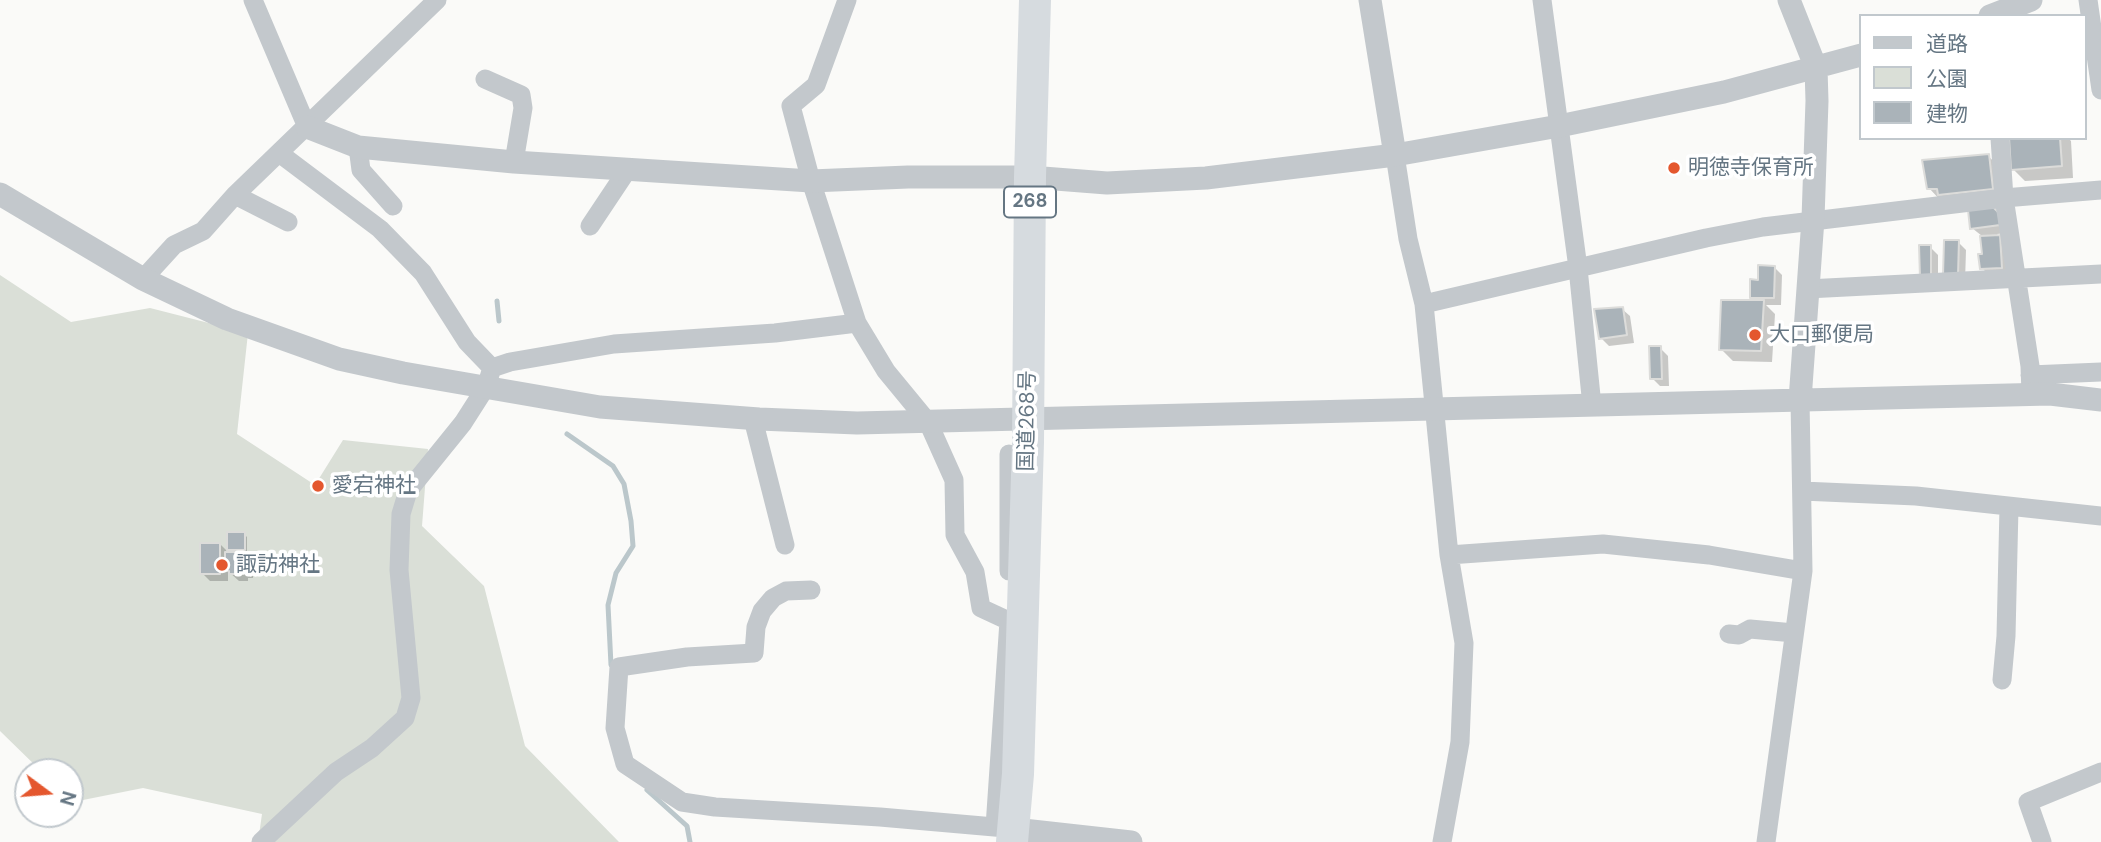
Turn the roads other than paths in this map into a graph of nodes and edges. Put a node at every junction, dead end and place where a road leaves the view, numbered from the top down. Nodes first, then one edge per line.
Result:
1 (253, 0) edge
2 (437, 0) edge
3 (847, 0) edge
4 (1035, 0) edge
5 (1370, 0) edge
6 (1542, 0) edge
7 (1789, 0) edge
8 (2031, 0) edge
9 (2088, 0) edge
10 (1996, 14) edge
11 (1860, 55) edge
12 (1816, 68) junction
13 (485, 79) dead end
14 (2101, 90) edge
15 (1559, 126) junction
16 (307, 127) junction
17 (2000, 140) edge
18 (358, 147) junction
19 (279, 153) junction
20 (1395, 155) junction
21 (514, 162) junction
22 (628, 169) junction
23 (1030, 177) junction
24 (811, 181) junction
25 (2101, 190) edge
26 (0, 194) edge
27 (235, 195) junction
28 (2004, 198) junction
29 (393, 206) dead end
30 (1813, 219) junction
31 (288, 222) dead end
32 (590, 226) dead end
33 (1578, 268) junction
34 (2101, 274) edge
35 (2015, 278) junction
36 (143, 279) junction
37 (1807, 289) junction
38 (1424, 304) junction
39 (857, 323) junction
40 (2101, 372) edge
41 (489, 377) junction
42 (2031, 385) junction
43 (1800, 400) junction
44 (2101, 400) edge
45 (1592, 406) junction
46 (1433, 410) junction
47 (753, 419) junction
48 (928, 422) junction
49 (1018, 448) junction
50 (1802, 491) junction
51 (2010, 507) junction
52 (2101, 516) edge
53 (785, 545) dead end
54 (1449, 555) junction
55 (1803, 571) junction
56 (811, 590) dead end
57 (1009, 621) junction
58 (1794, 633) junction
59 (1729, 634) dead end
60 (2002, 680) dead end
61 (2101, 772) edge
62 (1007, 833) edge
63 (261, 842) edge
64 (1131, 842) edge
65 (1442, 842) edge
66 (1766, 842) edge
67 (2042, 842) edge

1 - 16 street
2 - 16 street
3 - 24 street
4 - 23 highway, 国道268号 / 268
5 - 20 street
6 - 15 street
7 - 12 street
8 - 10 street
9 - 14 street
11 - 12 street
12 - 15 street
12 - 30 street
13 - 21 street
15 - 20 street
15 - 33 street
16 - 18 street
16 - 19 street
17 - 28 street
18 - 21 street
18 - 29 street
19 - 27 street
19 - 41 street
20 - 23 street
20 - 38 street
21 - 22 street
22 - 24 street
22 - 32 street
23 - 24 street
23 - 49 highway, 国道268号 / 268
24 - 39 street
25 - 28 street
26 - 36 street
27 - 31 street
27 - 36 street
28 - 30 street
28 - 35 street
30 - 33 street
30 - 37 street
33 - 38 street
33 - 45 street
34 - 35 street
35 - 37 street
35 - 42 street
36 - 41 street
37 - 43 street
38 - 46 street
39 - 41 street
39 - 48 street
40 - 42 street
41 - 47 street
41 - 63 street
42 - 43 street
42 - 44 street
43 - 45 street
43 - 50 street
45 - 46 street
46 - 48 street
46 - 54 street
47 - 48 street
47 - 53 street
48 - 57 street
49 - 57 street
49 - 62 highway, 国道268号 / 268
50 - 51 street
50 - 55 street
51 - 52 street
51 - 60 street
54 - 55 street
54 - 65 street
55 - 58 street
56 - 62 street
57 - 62 street
58 - 59 street
58 - 66 street
61 - 67 street
62 - 64 street

